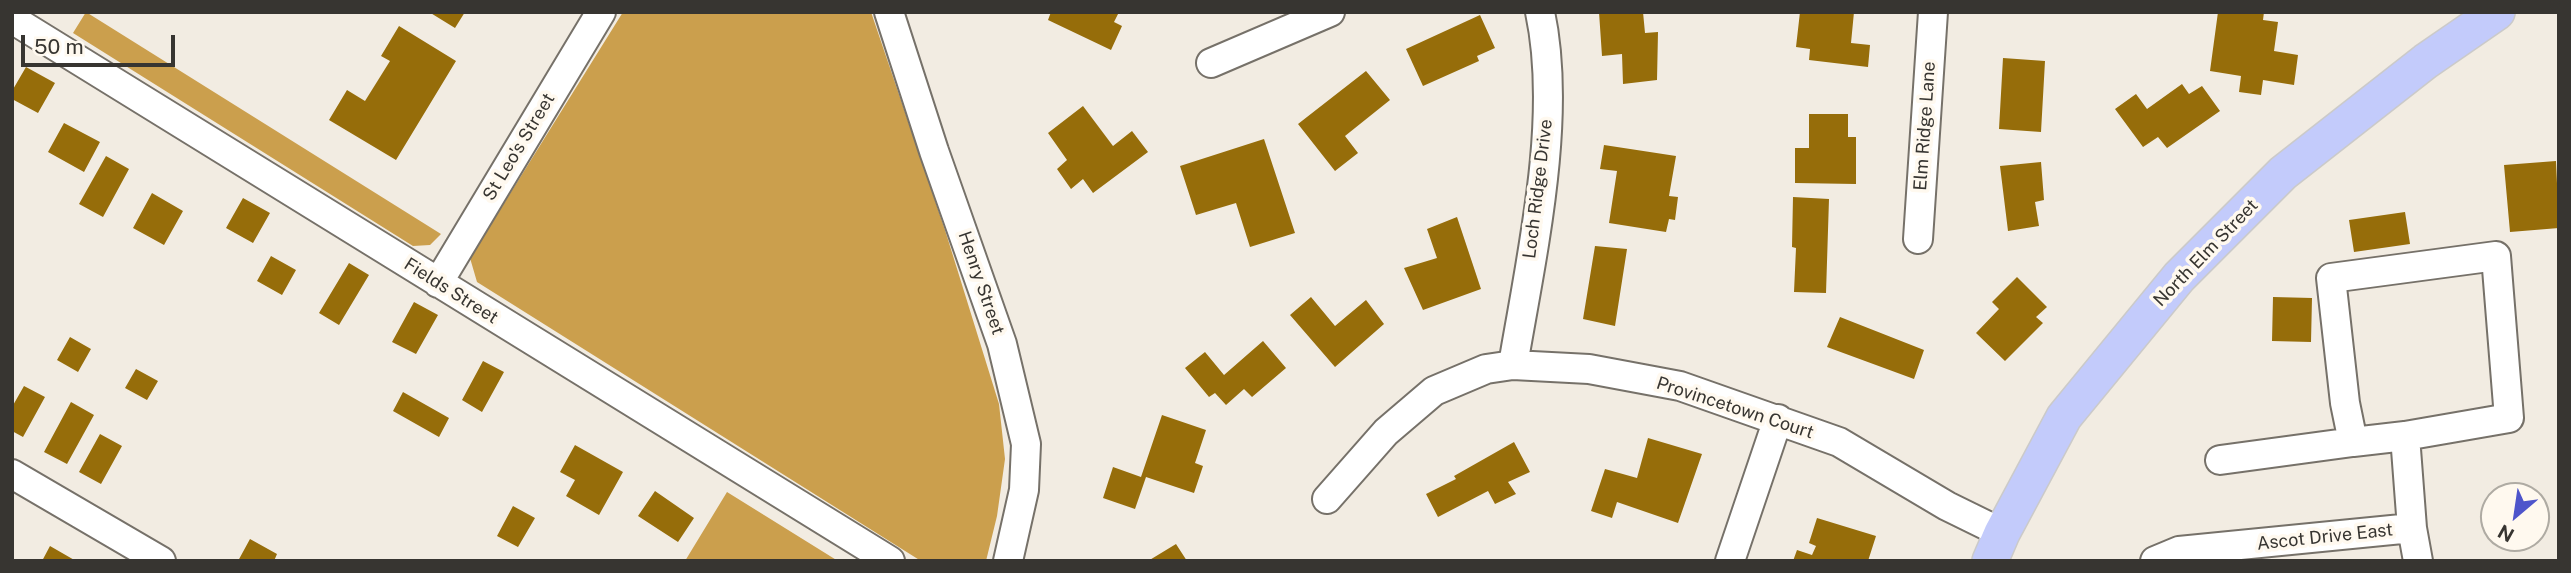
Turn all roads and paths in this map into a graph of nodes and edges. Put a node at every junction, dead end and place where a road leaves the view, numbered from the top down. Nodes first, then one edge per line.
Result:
1 (601, 12) edge
2 (889, 12) edge
3 (1331, 12) edge
4 (1540, 12) edge
5 (1933, 12) edge
6 (2497, 12) edge
7 (12, 19) edge
8 (1211, 63) dead end
9 (1918, 239) dead end
10 (438, 283) junction
11 (1513, 365) junction
12 (1778, 419) junction
13 (2405, 436) junction
14 (2353, 442) junction
15 (2220, 460) dead end
16 (12, 474) edge
17 (1327, 499) dead end
18 (2412, 528) junction
19 (1996, 547) edge
20 (161, 561) edge
21 (890, 561) edge
22 (1008, 561) edge
23 (1730, 561) edge
24 (2155, 561) edge
25 (2418, 561) edge

1 - 10 street, St Leo's Street
2 - 22 street, Henry Street
3 - 8 street
4 - 11 street, Loch Ridge Drive
5 - 9 street, Elm Ridge Lane
6 - 19 main road, North Elm Street
7 - 10 street, Fields Street
10 - 21 street, Fields Street
11 - 12 street, Provincetown Court
11 - 17 street, Provincetown Court
12 - 19 street, Provincetown Court
12 - 23 street
13 - 14 street
13 - 14 street
13 - 18 street
14 - 15 street
16 - 20 street
18 - 24 street, Ascot Drive East
18 - 25 street

